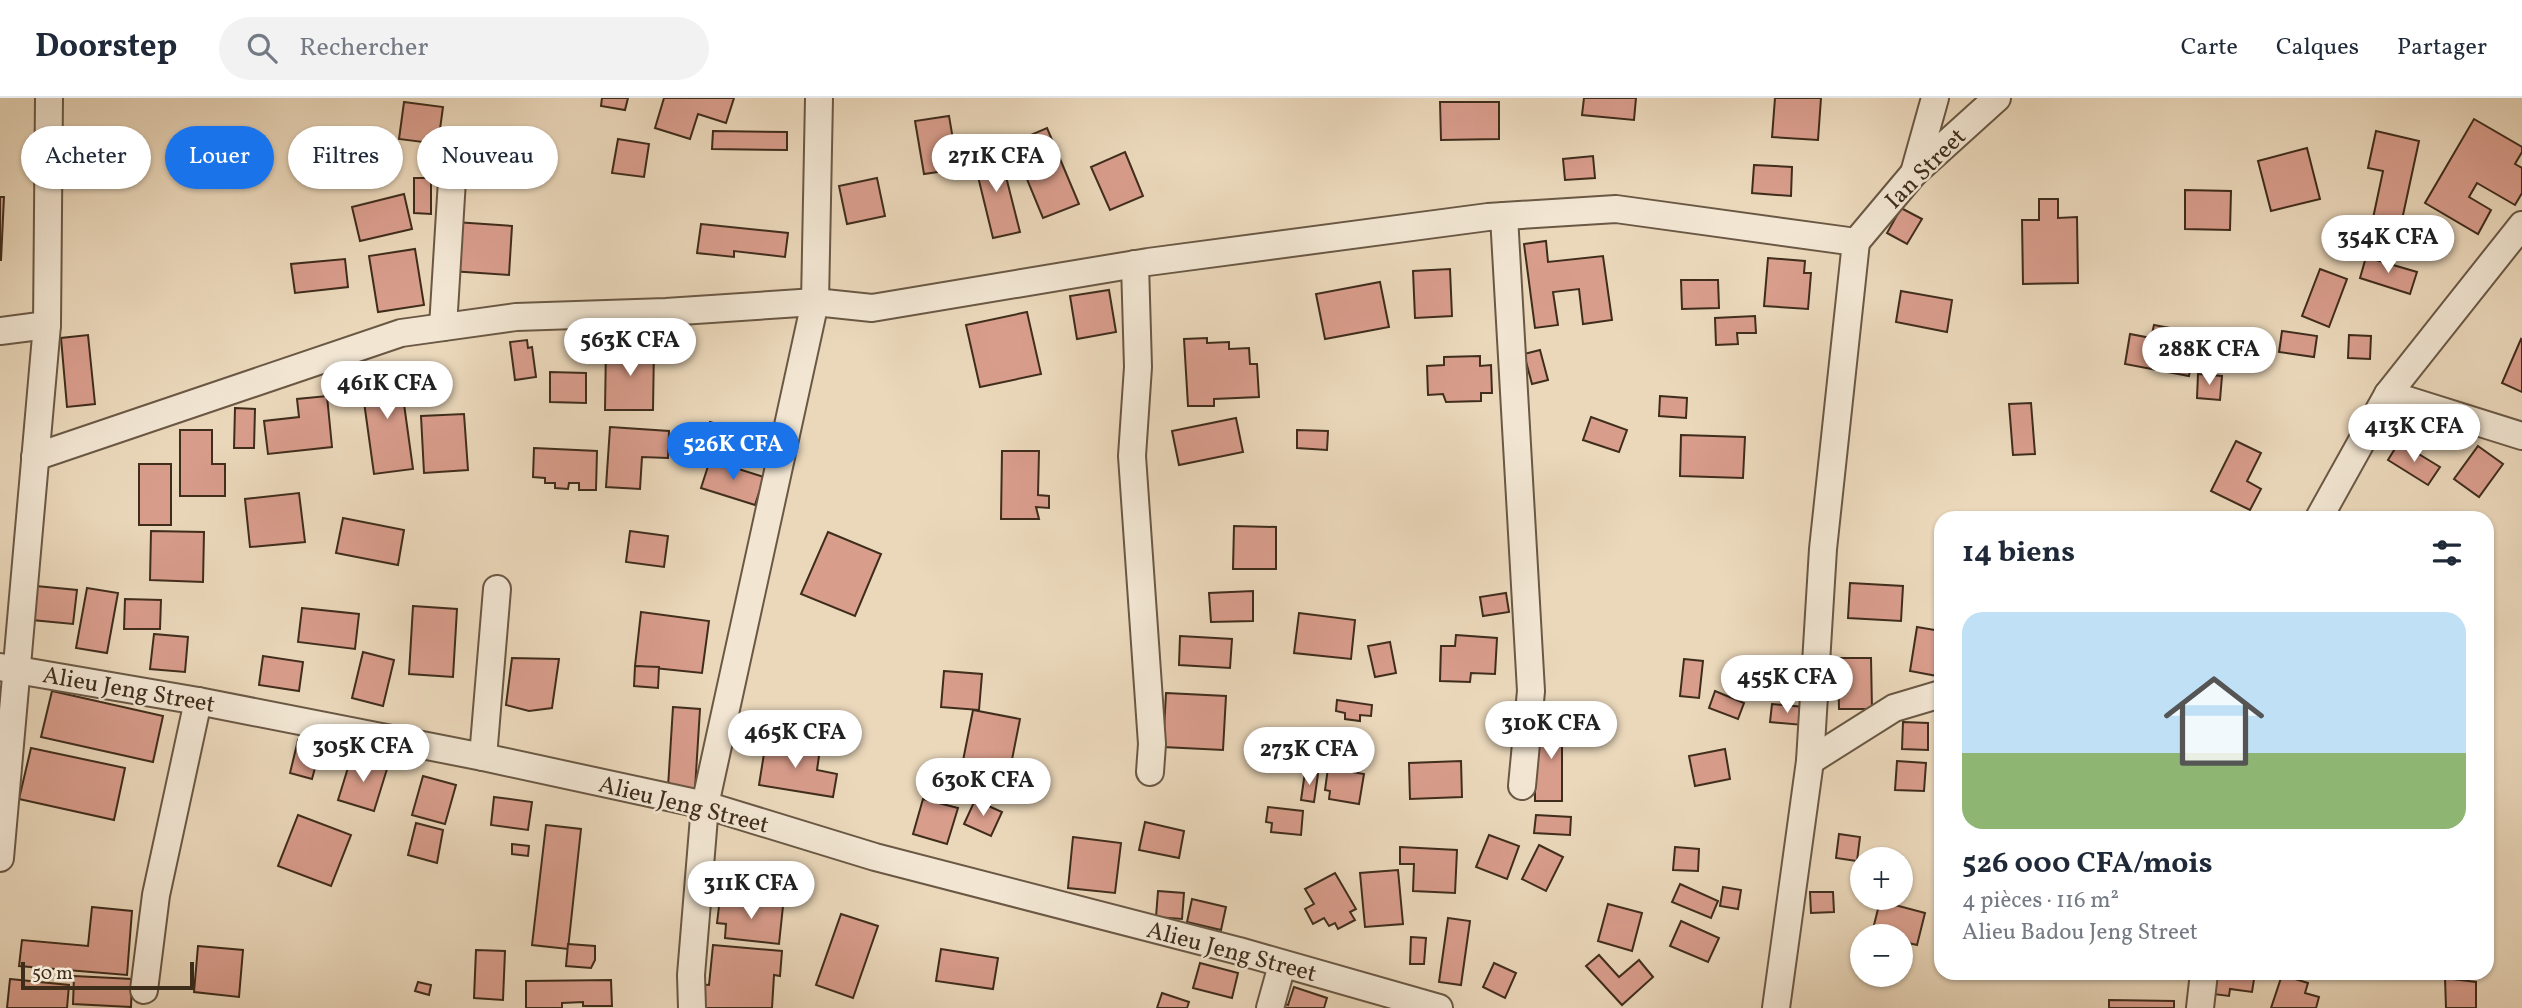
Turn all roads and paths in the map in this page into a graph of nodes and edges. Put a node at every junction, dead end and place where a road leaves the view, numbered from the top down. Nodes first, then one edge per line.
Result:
1 (49, 98) edge
2 (819, 98) edge
3 (1936, 98) edge
4 (1997, 98) edge
5 (1914, 173) junction
6 (451, 189) edge
7 (1504, 216) junction
8 (2522, 225) edge
9 (1856, 242) junction
10 (1135, 264) junction
11 (816, 302) junction
12 (47, 325) junction
13 (443, 327) junction
14 (0, 331) edge
15 (2388, 394) junction
16 (2522, 436) edge
17 (35, 457) junction
18 (2323, 511) edge
19 (497, 589) dead end
20 (9, 668) edge
21 (1934, 696) edge
22 (198, 701) junction
23 (483, 757) junction
24 (1810, 761) junction
25 (1150, 772) dead end
26 (1522, 786) dead end
27 (705, 805) junction
28 (0, 858) edge
29 (1282, 965) junction
30 (2203, 980) edge
31 (144, 990) dead end
32 (692, 1008) edge
33 (1270, 1008) edge
34 (1439, 1008) edge
35 (1776, 1008) edge
36 (2200, 1008) edge

1 - 12 street
2 - 11 street
3 - 5 street
4 - 5 street, Ian Street
5 - 9 street, Ian Street
6 - 13 street
7 - 9 street
7 - 10 street
7 - 26 street
8 - 15 street
9 - 24 street
10 - 11 street
10 - 25 street
11 - 13 street
11 - 27 street
12 - 14 street
12 - 17 street
13 - 17 street
15 - 16 street
15 - 18 street
17 - 20 street
19 - 23 street
20 - 22 street, Alieu Jeng Street
20 - 28 street
21 - 24 street
22 - 23 street, Alieu Jeng Street
22 - 31 street
23 - 27 street, Alieu Jeng Street
24 - 35 street
27 - 29 street, Alieu Jeng Street
27 - 32 street
29 - 33 street
29 - 34 street, Alieu Jeng Street
30 - 36 street

